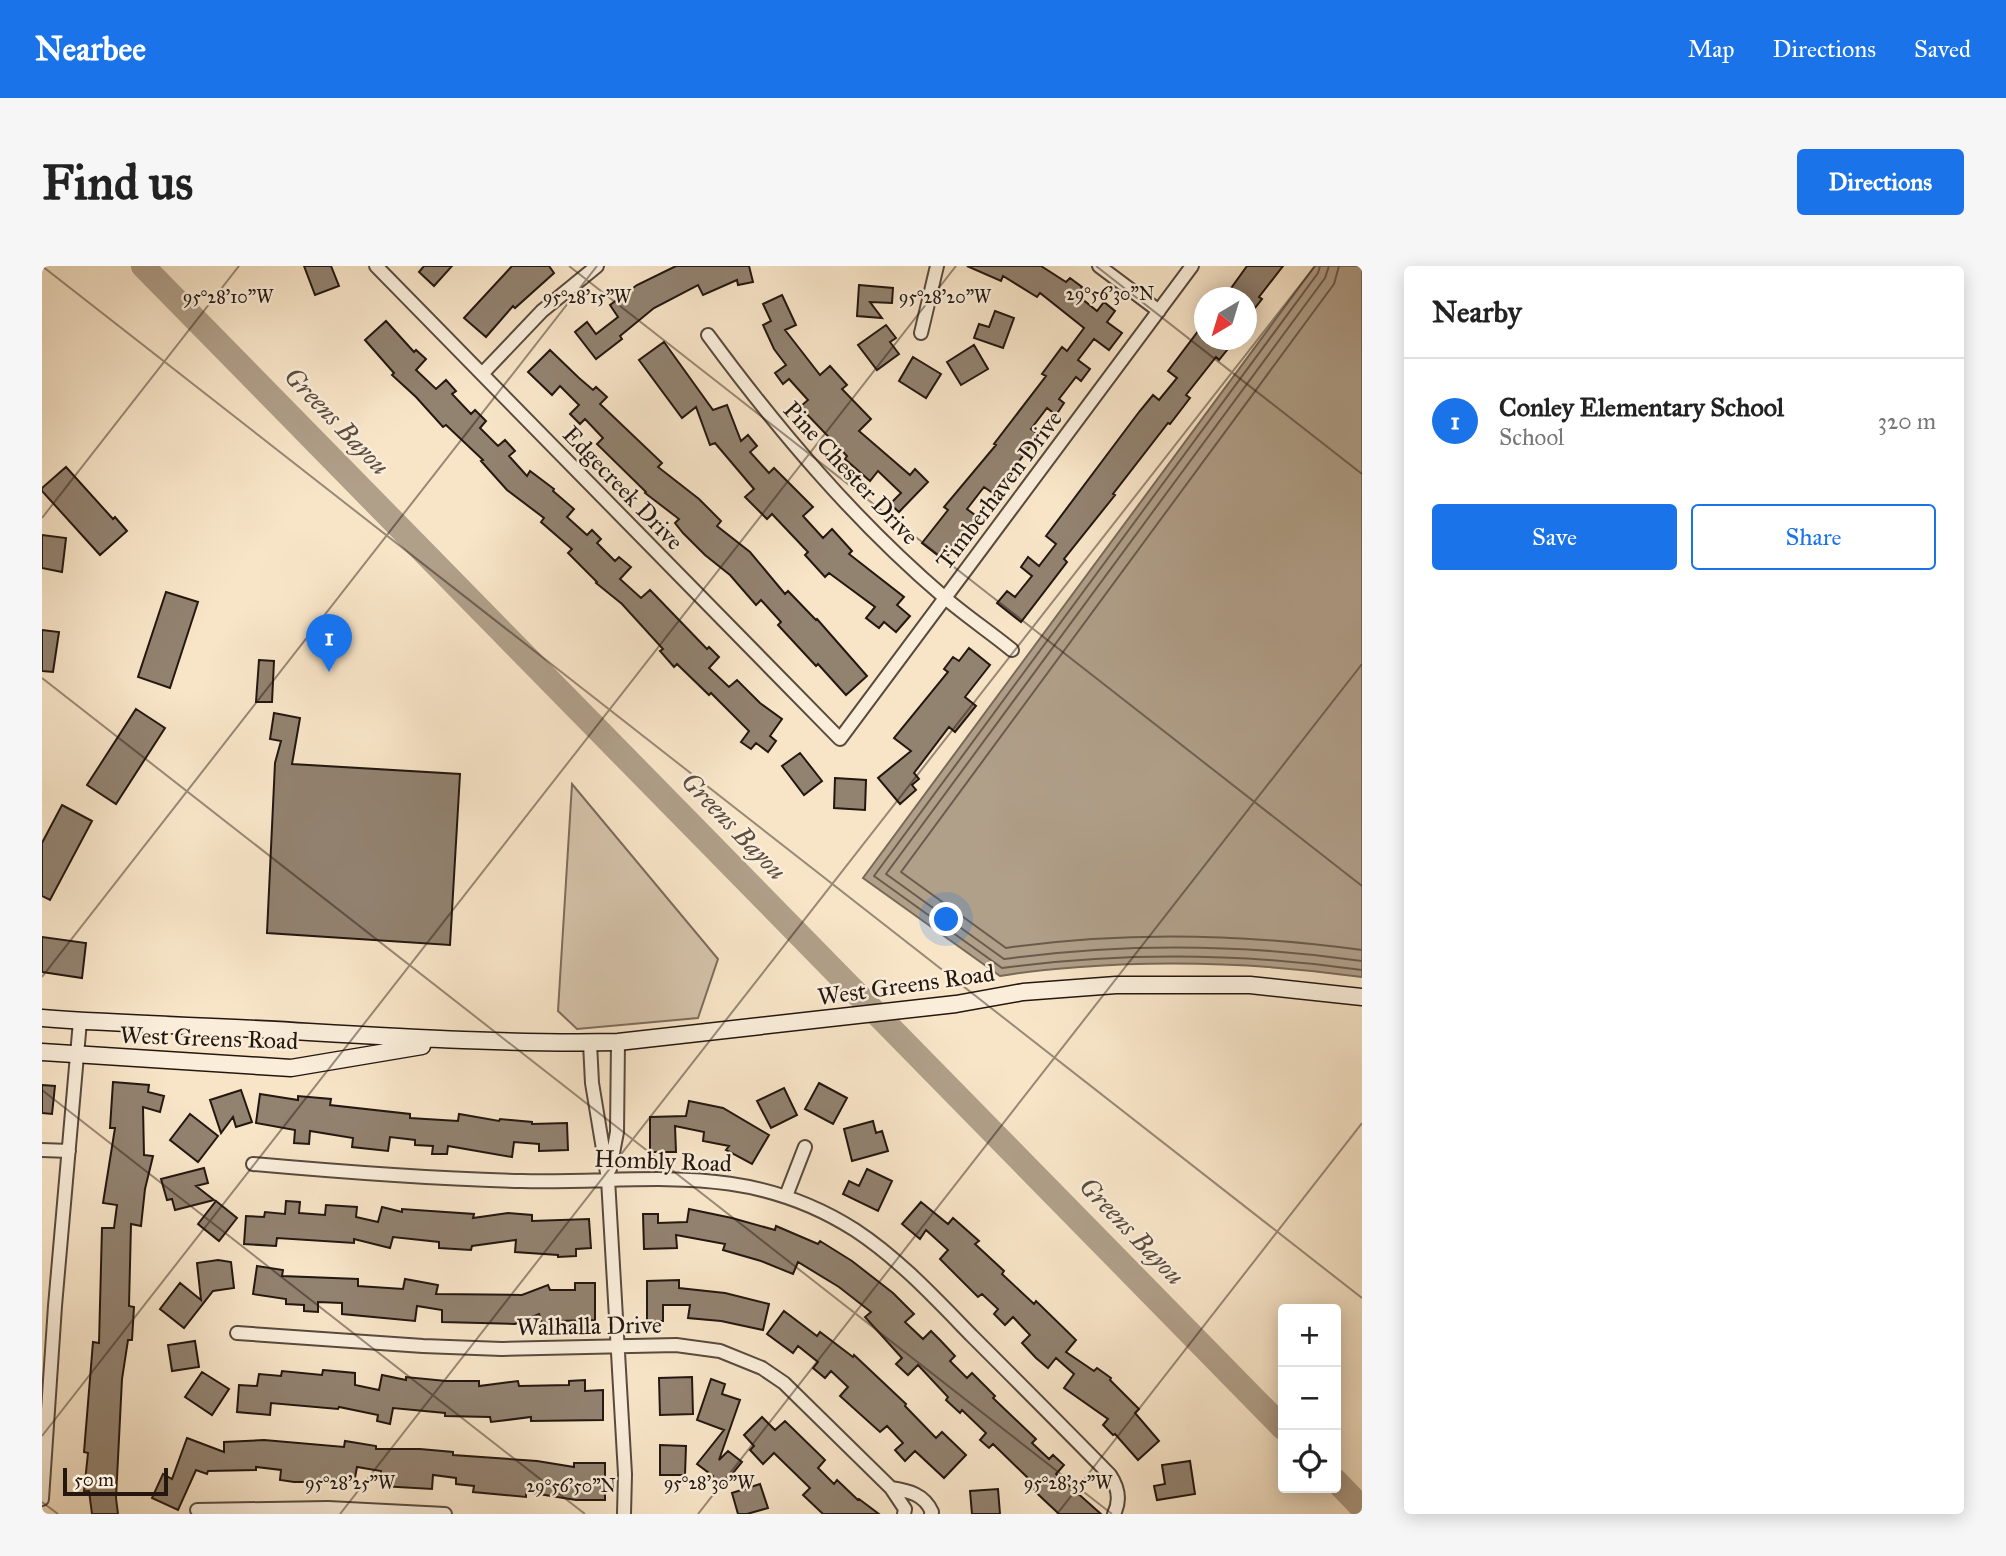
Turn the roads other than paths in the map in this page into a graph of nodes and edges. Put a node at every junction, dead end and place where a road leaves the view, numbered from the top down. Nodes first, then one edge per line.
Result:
1 (376, 266) edge
2 (597, 266) edge
3 (937, 266) edge
4 (1099, 266) edge
5 (1192, 266) edge
6 (1159, 311) junction
7 (921, 333) dead end
8 (708, 335) dead end
9 (482, 374) junction
10 (945, 598) junction
11 (1013, 650) dead end
12 (840, 739) joint
13 (1362, 997) edge
14 (42, 1018) edge
15 (80, 1021) junction
16 (456, 1040) junction
17 (618, 1042) junction
18 (590, 1043) junction
19 (42, 1052) edge
20 (77, 1055) junction
21 (805, 1147) dead end
22 (42, 1150) edge
23 (69, 1151) junction
24 (253, 1164) dead end
25 (608, 1179) junction
26 (786, 1196) junction
27 (49, 1317) edge
28 (237, 1333) dead end
29 (618, 1346) junction
30 (42, 1484) edge
31 (891, 1488) junction
32 (42, 1499) edge
33 (197, 1510) dead end
34 (445, 1514) edge
35 (624, 1514) edge
36 (904, 1514) edge
37 (931, 1514) edge
38 (1114, 1514) edge

1 - 9 street, Edgecreek Drive
2 - 9 street
3 - 7 street
4 - 6 street
5 - 6 street, Timberhaven Drive
6 - 10 street, Timberhaven Drive
8 - 10 street, Pine Chester Drive
9 - 12 street, Edgecreek Drive
10 - 11 street, Pine Chester Drive
10 - 12 street, Timberhaven Drive
13 - 17 main road, West Greens Road
14 - 15 main road, West Greens Road
15 - 16 main road, West Greens Road
15 - 20 street
16 - 18 main road, West Greens Road
16 - 20 main road, West Greens Road
17 - 18 main road, West Greens Road
17 - 25 street
18 - 25 street
19 - 20 main road, West Greens Road
20 - 23 street
21 - 26 street
22 - 23 street
23 - 27 street
24 - 25 street, Hombly Road
25 - 26 street, Hombly Road
25 - 29 street
26 - 38 street, Hombly Road
27 - 30 street
28 - 29 street, Walhalla Drive
29 - 31 street, Walhalla Drive
29 - 35 street
30 - 32 street
31 - 36 street
31 - 37 street
33 - 34 street

